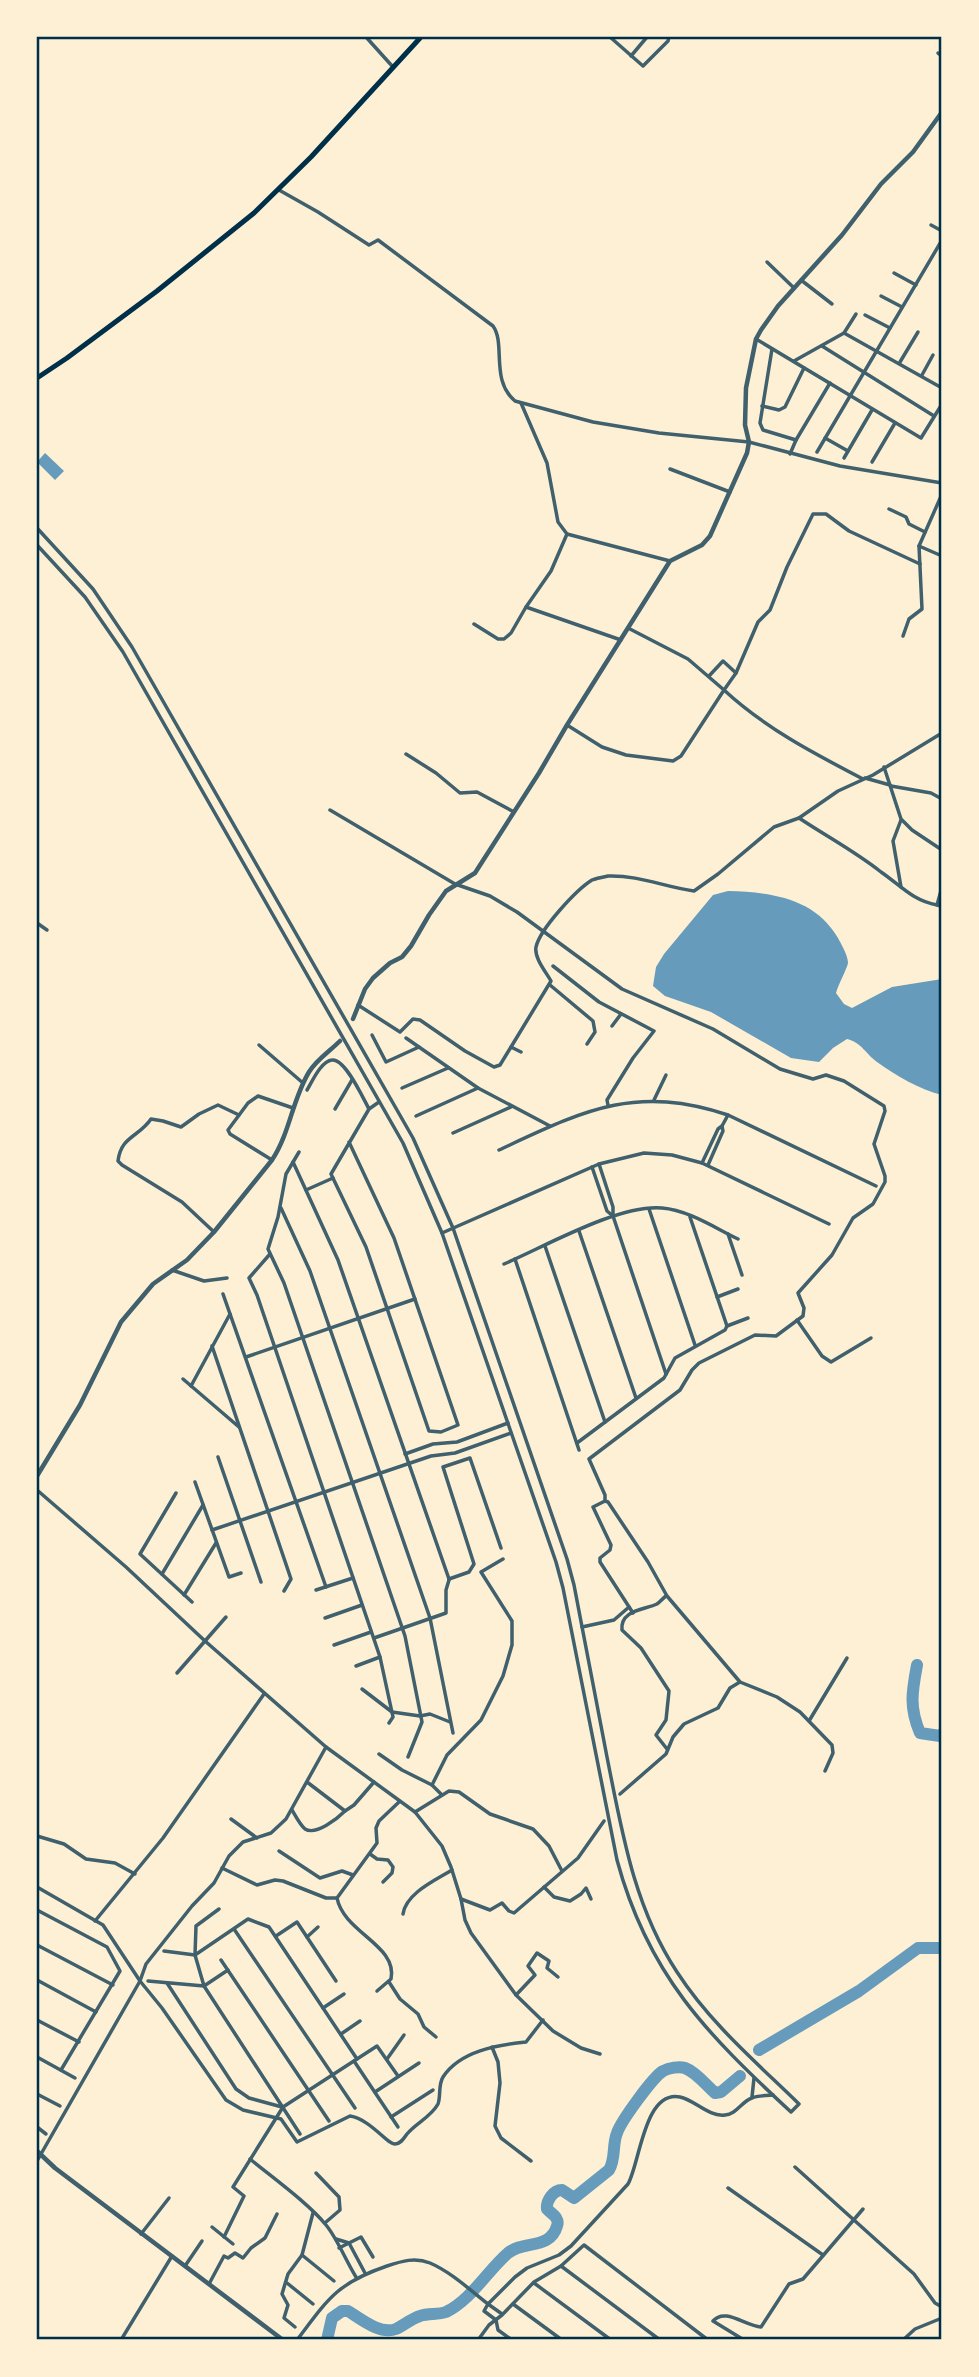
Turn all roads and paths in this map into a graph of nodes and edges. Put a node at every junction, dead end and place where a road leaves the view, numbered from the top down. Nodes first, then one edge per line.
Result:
1 (366, 37) edge
2 (421, 37) edge
3 (610, 37) edge
4 (648, 37) edge
5 (669, 37) edge
6 (631, 56) junction
7 (393, 68) junction
8 (942, 112) edge
9 (279, 190) junction
10 (942, 195) edge
11 (942, 203) edge
12 (932, 225) dead end
13 (942, 232) edge
14 (942, 240) edge
15 (767, 262) dead end
16 (894, 273) dead end
17 (801, 281) junction
18 (916, 285) junction
19 (794, 288) junction
20 (881, 296) dead end
21 (832, 304) dead end
22 (902, 307) junction
23 (856, 314) dead end
24 (865, 315) dead end
25 (890, 328) junction
26 (918, 332) dead end
27 (844, 334) junction
28 (756, 339) junction
29 (822, 346) junction
30 (772, 349) junction
31 (877, 351) junction
32 (933, 355) dead end
33 (794, 361) junction
34 (900, 362) junction
35 (804, 368) junction
36 (864, 372) junction
37 (922, 375) junction
38 (37, 378) edge
39 (830, 383) junction
40 (942, 388) edge
41 (851, 396) junction
42 (521, 403) junction
43 (942, 404) edge
44 (762, 406) junction
45 (873, 410) junction
46 (934, 416) junction
47 (895, 423) junction
48 (825, 438) junction
49 (796, 440) junction
50 (749, 442) junction
51 (848, 451) junction
52 (817, 452) dead end
53 (790, 454) junction
54 (844, 458) dead end
55 (872, 463) dead end
56 (670, 469) dead end
57 (942, 483) edge
58 (730, 492) junction
59 (942, 494) edge
60 (889, 509) dead end
61 (37, 528) edge
62 (925, 532) junction
63 (567, 534) junction
64 (37, 545) edge
65 (919, 546) junction
66 (942, 556) edge
67 (670, 561) junction
68 (920, 564) junction
69 (86, 580) junction
70 (77, 587) junction
71 (93, 589) junction
72 (85, 597) junction
73 (526, 607) junction
74 (474, 624) dead end
75 (628, 628) junction
76 (903, 636) dead end
77 (622, 640) junction
78 (736, 673) junction
79 (709, 676) junction
80 (724, 690) junction
81 (567, 725) junction
82 (942, 733) edge
83 (406, 754) dead end
84 (884, 767) junction
85 (864, 779) junction
86 (891, 786) junction
87 (942, 799) edge
88 (330, 810) dead end
89 (514, 812) junction
90 (799, 818) junction
91 (901, 820) junction
92 (942, 850) edge
93 (455, 884) junction
94 (942, 887) edge
95 (902, 889) junction
96 (937, 905) junction
97 (942, 908) edge
98 (37, 923) edge
99 (47, 929) dead end
100 (545, 931) junction
101 (553, 966) dead end
102 (550, 985) junction
103 (358, 1005) junction
104 (622, 1013) junction
105 (352, 1019) dead end
106 (612, 1026) dead end
107 (372, 1035) dead end
108 (406, 1038) dead end
109 (340, 1041) dead end
110 (587, 1044) dead end
111 (258, 1045) dead end
112 (419, 1047) junction
113 (511, 1047) junction
114 (521, 1052) dead end
115 (449, 1068) junction
116 (666, 1074) dead end
117 (352, 1080) junction
118 (303, 1083) junction
119 (402, 1088) dead end
120 (478, 1088) junction
121 (307, 1090) dead end
122 (654, 1100) junction
123 (380, 1102) junction
124 (608, 1105) junction
125 (511, 1107) junction
126 (293, 1108) junction
127 (335, 1109) dead end
128 (369, 1109) junction
129 (239, 1115) junction
130 (728, 1115) junction
131 (416, 1116) dead end
132 (550, 1126) junction
133 (722, 1126) junction
134 (453, 1133) dead end
135 (413, 1138) junction
136 (713, 1139) junction
137 (349, 1142) junction
138 (718, 1142) junction
139 (403, 1143) junction
140 (710, 1145) junction
141 (716, 1148) junction
142 (499, 1150) dead end
143 (299, 1152) dead end
144 (272, 1160) junction
145 (293, 1162) junction
146 (702, 1163) junction
147 (599, 1164) junction
148 (708, 1166) junction
149 (592, 1167) junction
150 (333, 1178) junction
151 (606, 1186) junction
152 (876, 1186) dead end
153 (599, 1188) junction
154 (306, 1190) junction
155 (280, 1206) junction
156 (649, 1209) junction
157 (613, 1216) junction
158 (690, 1217) junction
159 (829, 1224) dead end
160 (453, 1228) junction
161 (579, 1231) junction
162 (214, 1232) junction
163 (442, 1233) junction
164 (729, 1234) junction
165 (738, 1239) dead end
166 (545, 1246) junction
167 (270, 1254) junction
168 (515, 1259) junction
169 (504, 1264) dead end
170 (172, 1270) junction
171 (742, 1275) dead end
172 (227, 1278) dead end
173 (738, 1289) dead end
174 (223, 1294) dead end
175 (717, 1297) junction
176 (415, 1298) junction
177 (387, 1308) junction
178 (231, 1312) junction
179 (358, 1318) junction
180 (748, 1318) dead end
181 (797, 1320) junction
182 (727, 1326) junction
183 (330, 1328) junction
184 (302, 1337) junction
185 (871, 1338) dead end
186 (695, 1345) junction
187 (212, 1346) junction
188 (274, 1347) junction
189 (246, 1357) junction
190 (666, 1374) junction
191 (183, 1379) dead end
192 (191, 1386) junction
193 (636, 1399) junction
194 (605, 1422) junction
195 (508, 1423) junction
196 (240, 1429) junction
197 (511, 1433) junction
198 (577, 1443) junction
199 (579, 1450) dead end
200 (405, 1454) junction
201 (218, 1457) dead end
202 (408, 1463) junction
203 (380, 1473) junction
204 (37, 1476) edge
205 (538, 1477) junction
206 (528, 1480) junction
207 (195, 1482) dead end
208 (352, 1483) junction
209 (37, 1490) edge
210 (324, 1492) junction
211 (176, 1493) dead end
212 (605, 1501) junction
213 (296, 1502) junction
214 (203, 1505) junction
215 (268, 1511) junction
216 (240, 1521) junction
217 (212, 1530) junction
218 (216, 1542) junction
219 (501, 1548) dead end
220 (503, 1559) dead end
221 (241, 1573) dead end
222 (162, 1574) junction
223 (353, 1577) junction
224 (449, 1579) junction
225 (261, 1582) dead end
226 (326, 1587) junction
227 (316, 1590) dead end
228 (284, 1591) dead end
229 (184, 1595) junction
230 (667, 1595) junction
231 (192, 1602) dead end
232 (363, 1605) junction
233 (629, 1607) junction
234 (633, 1613) junction
235 (226, 1617) dead end
236 (325, 1618) dead end
237 (430, 1618) junction
238 (582, 1627) junction
239 (402, 1628) junction
240 (372, 1632) junction
241 (374, 1637) junction
242 (205, 1641) junction
243 (334, 1645) dead end
244 (380, 1657) junction
245 (846, 1658) dead end
246 (356, 1666) dead end
247 (591, 1670) junction
248 (177, 1673) dead end
249 (580, 1673) junction
250 (740, 1682) junction
251 (362, 1689) dead end
252 (264, 1693) junction
253 (392, 1713) junction
254 (420, 1716) junction
255 (808, 1721) junction
256 (450, 1722) junction
257 (389, 1723) dead end
258 (453, 1733) dead end
259 (326, 1747) junction
260 (667, 1749) junction
261 (379, 1754) dead end
262 (408, 1757) dead end
263 (825, 1771) dead end
264 (307, 1782) junction
265 (374, 1782) junction
266 (432, 1785) junction
267 (620, 1794) dead end
268 (442, 1795) junction
269 (398, 1802) junction
270 (292, 1810) junction
271 (345, 1811) junction
272 (415, 1812) junction
273 (231, 1819) dead end
274 (604, 1821) dead end
275 (37, 1836) edge
276 (257, 1838) junction
277 (279, 1851) dead end
278 (370, 1854) junction
279 (222, 1868) junction
280 (452, 1870) junction
281 (562, 1871) junction
282 (135, 1874) junction
283 (353, 1875) junction
284 (383, 1882) dead end
285 (544, 1886) junction
286 (37, 1887) edge
287 (337, 1898) junction
288 (461, 1899) junction
289 (591, 1899) dead end
290 (219, 1909) dead end
291 (37, 1910) edge
292 (403, 1914) dead end
293 (95, 1921) junction
294 (318, 1927) dead end
295 (234, 1929) junction
296 (276, 1937) junction
297 (307, 1937) junction
298 (660, 1943) junction
299 (37, 1945) edge
300 (650, 1948) junction
301 (164, 1951) dead end
302 (195, 1955) junction
303 (221, 1960) dead end
304 (228, 1970) junction
305 (558, 1977) dead end
306 (37, 1980) edge
307 (139, 1981) junction
308 (148, 1981) dead end
309 (336, 1981) dead end
310 (389, 1982) junction
311 (167, 1983) junction
312 (113, 1985) junction
313 (204, 1986) junction
314 (377, 1991) dead end
315 (344, 1994) dead end
316 (516, 1995) junction
317 (323, 2008) junction
318 (96, 2012) junction
319 (37, 2020) edge
320 (543, 2020) junction
321 (360, 2021) dead end
322 (341, 2034) junction
323 (404, 2035) dead end
324 (436, 2037) dead end
325 (79, 2042) junction
326 (492, 2047) junction
327 (600, 2054) dead end
328 (37, 2057) edge
329 (387, 2059) junction
330 (355, 2060) junction
331 (419, 2063) dead end
332 (61, 2070) junction
333 (332, 2075) junction
334 (398, 2076) junction
335 (754, 2077) junction
336 (75, 2078) dead end
337 (433, 2090) dead end
338 (308, 2091) junction
339 (375, 2092) junction
340 (37, 2094) edge
341 (773, 2095) junction
342 (752, 2097) junction
343 (61, 2106) dead end
344 (283, 2107) junction
345 (355, 2108) dead end
346 (391, 2117) junction
347 (329, 2122) dead end
348 (37, 2127) edge
349 (398, 2127) dead end
350 (46, 2134) dead end
351 (300, 2134) dead end
352 (38, 2153) edge
353 (250, 2159) junction
354 (37, 2161) edge
355 (531, 2161) dead end
356 (795, 2166) dead end
357 (316, 2173) dead end
358 (728, 2188) dead end
359 (169, 2198) dead end
360 (863, 2209) dead end
361 (313, 2213) junction
362 (277, 2214) dead end
363 (853, 2218) junction
364 (325, 2223) junction
365 (212, 2227) dead end
366 (141, 2234) junction
367 (224, 2236) junction
368 (336, 2239) junction
369 (202, 2241) dead end
370 (349, 2243) junction
371 (233, 2244) dead end
372 (339, 2248) junction
373 (302, 2255) junction
374 (823, 2255) junction
375 (172, 2256) junction
376 (373, 2257) dead end
377 (185, 2266) junction
378 (561, 2266) junction
379 (365, 2273) junction
380 (356, 2277) junction
381 (334, 2281) dead end
382 (534, 2282) junction
383 (287, 2283) junction
384 (209, 2284) junction
385 (313, 2304) dead end
386 (488, 2304) junction
387 (513, 2304) junction
388 (942, 2307) edge
389 (502, 2315) junction
390 (942, 2318) edge
391 (496, 2320) junction
392 (295, 2327) dead end
393 (121, 2340) edge
394 (283, 2340) edge
395 (297, 2340) edge
396 (478, 2340) edge
397 (512, 2340) edge
398 (562, 2340) edge
399 (611, 2340) edge
400 (660, 2340) edge
401 (708, 2340) edge
402 (744, 2340) edge
403 (903, 2340) edge

1 - 7 street
2 - 7 main road
3 - 6 street
4 - 6 street
5 - 6 street
7 - 9 main road
8 - 17 street
9 - 38 main road
9 - 42 street
10 - 11 street
12 - 13 street
14 - 18 street
15 - 19 street
16 - 18 street
17 - 19 street
17 - 21 street
18 - 22 street
19 - 28 street
20 - 22 street
22 - 25 street
23 - 27 street
24 - 25 street
25 - 31 street
26 - 34 street
27 - 29 street
27 - 31 street
28 - 30 street
28 - 50 street
29 - 33 street
29 - 36 street
30 - 33 street
30 - 44 street
31 - 34 street
31 - 36 street
32 - 37 street
33 - 35 street
34 - 37 street
35 - 39 street
35 - 44 street
36 - 41 street
36 - 46 street
37 - 40 street
39 - 41 street
39 - 49 street
41 - 45 street
41 - 48 street
42 - 50 street
42 - 63 street
43 - 46 street
44 - 49 street
45 - 47 street
45 - 51 street
46 - 47 street
47 - 55 street
48 - 51 street
48 - 52 street
49 - 53 street
50 - 53 street
50 - 58 street
51 - 54 street
53 - 57 street
56 - 58 street
58 - 67 street
59 - 62 street
60 - 62 street
61 - 69 street
62 - 65 street
63 - 67 street
63 - 73 street
64 - 70 street
65 - 66 street
65 - 68 street
67 - 75 street
68 - 76 street
68 - 78 street
69 - 70 street
69 - 71 street
70 - 72 street
71 - 72 street
71 - 135 street
72 - 123 street
73 - 74 street
73 - 77 street
75 - 77 street
75 - 79 street
77 - 81 street
78 - 79 street
78 - 80 street
79 - 80 street
80 - 81 street
80 - 85 street
81 - 89 street
82 - 84 street
83 - 89 street
84 - 85 street
84 - 86 street
85 - 86 street
85 - 90 street
86 - 87 street
86 - 91 street
88 - 93 street
89 - 93 street
90 - 95 street
90 - 100 street
91 - 92 street
91 - 95 street
93 - 100 street
93 - 103 street
94 - 96 street
95 - 96 street
96 - 97 street
98 - 99 street
100 - 102 street
100 - 181 street
101 - 104 street
102 - 110 street
102 - 113 street
103 - 105 street
103 - 113 street
104 - 106 street
104 - 124 street
107 - 112 street
108 - 112 street
109 - 118 street
111 - 118 street
112 - 115 street
113 - 114 street
115 - 119 street
115 - 120 street
116 - 122 street
117 - 121 street
117 - 127 street
117 - 128 street
118 - 126 street
120 - 125 street
120 - 131 street
122 - 124 street
122 - 130 street
123 - 128 street
123 - 139 street
124 - 132 street
125 - 132 street
125 - 134 street
126 - 129 street
126 - 144 street
128 - 137 street
129 - 144 street
129 - 162 street
130 - 133 street
130 - 152 street
132 - 142 street
133 - 136 street
133 - 138 street
135 - 139 street
135 - 160 street
136 - 138 street
136 - 140 street
137 - 150 street
137 - 176 street
138 - 141 street
139 - 163 street
140 - 141 street
140 - 146 street
141 - 148 street
143 - 145 street
144 - 162 street
145 - 154 street
145 - 155 street
146 - 147 street
146 - 148 street
147 - 149 street
147 - 151 street
148 - 159 street
149 - 153 street
149 - 160 street
150 - 154 street
150 - 177 street
151 - 153 street
151 - 157 street
153 - 157 street
154 - 179 street
155 - 167 street
155 - 183 street
156 - 157 street
156 - 158 street
156 - 186 street
157 - 161 street
157 - 190 street
158 - 164 street
158 - 175 street
160 - 163 street
160 - 205 street
161 - 166 street
161 - 193 street
162 - 170 street
163 - 195 street
164 - 165 street
164 - 171 street
166 - 168 street
166 - 194 street
167 - 184 street
167 - 188 street
168 - 169 street
168 - 198 street
170 - 172 street
170 - 204 street
173 - 175 street
174 - 178 street
175 - 182 street
176 - 177 street
176 - 177 street
177 - 179 street
178 - 187 street
178 - 189 street
179 - 183 street
179 - 200 street
180 - 182 street
181 - 185 street
181 - 212 street
182 - 186 street
183 - 184 street
183 - 203 street
184 - 188 street
184 - 208 street
186 - 190 street
187 - 192 street
187 - 196 street
188 - 189 street
188 - 210 street
189 - 213 street
190 - 193 street
191 - 192 street
192 - 196 street
193 - 194 street
194 - 198 street
195 - 197 street
195 - 200 street
196 - 215 street
197 - 202 street
197 - 206 street
198 - 199 street
200 - 202 street
201 - 216 street
202 - 203 street
202 - 224 street
203 - 208 street
203 - 237 street
205 - 206 street
205 - 238 street
206 - 249 street
207 - 214 street
208 - 210 street
208 - 239 street
209 - 242 street
210 - 213 street
210 - 223 street
211 - 222 street
212 - 230 street
212 - 233 street
213 - 215 street
213 - 226 street
214 - 217 street
214 - 222 street
215 - 216 street
215 - 228 street
216 - 217 street
216 - 225 street
217 - 218 street
218 - 221 street
218 - 229 street
219 - 224 street
220 - 266 street
222 - 229 street
223 - 226 street
223 - 232 street
224 - 237 street
226 - 227 street
229 - 231 street
230 - 234 street
230 - 250 street
232 - 236 street
232 - 240 street
233 - 234 street
233 - 238 street
234 - 260 street
235 - 242 street
237 - 239 street
237 - 256 street
238 - 247 street
239 - 241 street
239 - 254 street
240 - 241 street
240 - 243 street
241 - 244 street
242 - 248 street
242 - 252 street
244 - 246 street
244 - 253 street
245 - 255 street
247 - 249 street
247 - 298 street
249 - 300 street
250 - 255 street
250 - 260 street
251 - 253 street
252 - 259 street
252 - 282 street
253 - 254 street
253 - 257 street
254 - 256 street
254 - 262 street
255 - 263 street
256 - 258 street
259 - 264 street
259 - 265 street
260 - 267 street
261 - 266 street
264 - 270 street
264 - 271 street
265 - 269 street
265 - 271 street
266 - 268 street
268 - 272 street
268 - 281 street
269 - 272 street
269 - 278 street
270 - 271 street
270 - 276 street
272 - 280 street
273 - 276 street
274 - 281 street
275 - 282 street
276 - 279 street
277 - 283 street
278 - 283 street
278 - 284 street
279 - 287 street
279 - 307 street
280 - 288 street
280 - 292 street
281 - 285 street
282 - 293 street
283 - 287 street
285 - 288 street
285 - 289 street
286 - 293 street
287 - 310 street
288 - 316 street
290 - 302 street
291 - 312 street
293 - 307 street
294 - 297 street
295 - 296 street
295 - 302 street
295 - 333 street
296 - 297 street
296 - 317 street
297 - 309 street
298 - 300 street
298 - 341 street
299 - 312 street
300 - 335 street
301 - 302 street
302 - 313 street
303 - 304 street
304 - 313 street
304 - 338 street
305 - 316 street
306 - 318 street
307 - 326 street
307 - 352 street
308 - 311 street
310 - 314 street
310 - 324 street
311 - 313 street
311 - 344 street
312 - 318 street
313 - 344 street
315 - 317 street
316 - 320 street
317 - 322 street
318 - 325 street
319 - 325 street
320 - 326 street
320 - 327 street
321 - 322 street
322 - 330 street
323 - 329 street
325 - 332 street
326 - 355 street
328 - 332 street
329 - 330 street
329 - 334 street
330 - 333 street
330 - 339 street
331 - 334 street
332 - 336 street
333 - 338 street
333 - 345 street
334 - 339 street
335 - 341 street
335 - 342 street
337 - 346 street
338 - 344 street
338 - 347 street
339 - 346 street
340 - 343 street
341 - 342 street
342 - 386 street
344 - 351 street
344 - 353 street
346 - 349 street
348 - 350 street
352 - 354 street
352 - 366 street
353 - 361 street
353 - 367 street
356 - 363 street
357 - 364 street
358 - 374 street
359 - 366 street
360 - 363 street
361 - 364 street
361 - 373 street
362 - 384 street
363 - 374 street
363 - 388 street
364 - 368 street
365 - 367 street
366 - 375 street
367 - 371 street
368 - 370 street
368 - 372 street
369 - 377 street
370 - 372 street
370 - 376 street
370 - 379 street
372 - 380 street
373 - 381 street
373 - 383 street
374 - 402 street
375 - 377 street
375 - 393 street
377 - 384 street
378 - 382 street
378 - 400 street
378 - 401 street
379 - 380 street
379 - 386 street
380 - 395 street
382 - 387 street
382 - 399 street
383 - 385 street
383 - 392 street
384 - 394 street
386 - 389 street
386 - 391 street
387 - 389 street
387 - 398 street
389 - 391 street
390 - 403 street
391 - 396 street
391 - 397 street

